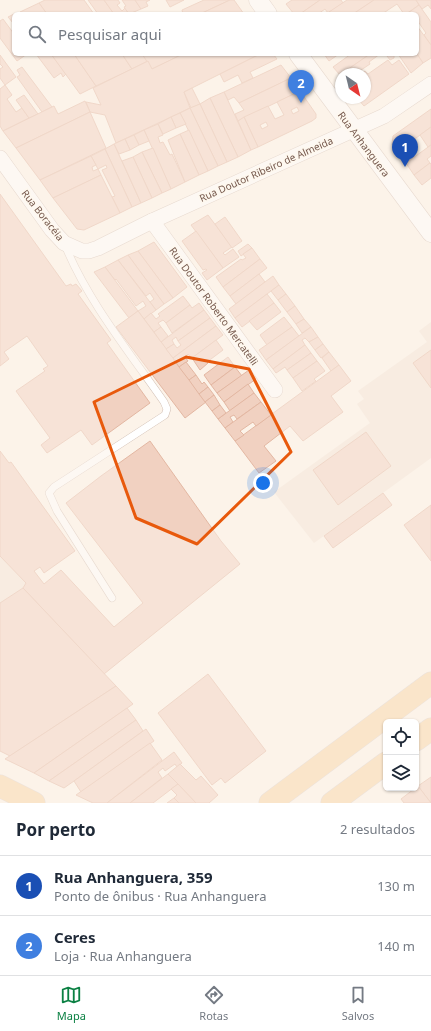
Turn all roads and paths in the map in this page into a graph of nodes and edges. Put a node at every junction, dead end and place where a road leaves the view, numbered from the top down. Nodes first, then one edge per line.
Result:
1 (258, 0) edge
2 (267, 12) edge
3 (299, 56) edge
4 (431, 84) edge
5 (354, 130) junction
6 (0, 158) edge
7 (152, 221) junction
8 (431, 233) edge
9 (64, 243) junction
10 (98, 248) joint
11 (275, 390) dead end
12 (112, 598) dead end
13 (431, 683) edge
14 (431, 729) edge
15 (419, 738) edge
16 (383, 765) edge
17 (0, 786) edge
18 (34, 803) edge
19 (270, 803) edge
20 (332, 803) edge

1 - 2 street
3 - 5 street, Rua Anhanguera
4 - 5 street, Rua Doutor Ribeiro de Almeida
5 - 7 street, Rua Doutor Ribeiro de Almeida
5 - 8 street, Rua Anhanguera
6 - 9 street, Rua Boracéia
7 - 10 street, Rua Doutor Ribeiro de Almeida
7 - 11 street, Rua Doutor Roberto Mercatelli
9 - 10 street, Rua Boracéia
9 - 12 lane
13 - 19 main road
14 - 15 main road
16 - 20 main road
17 - 18 main road

